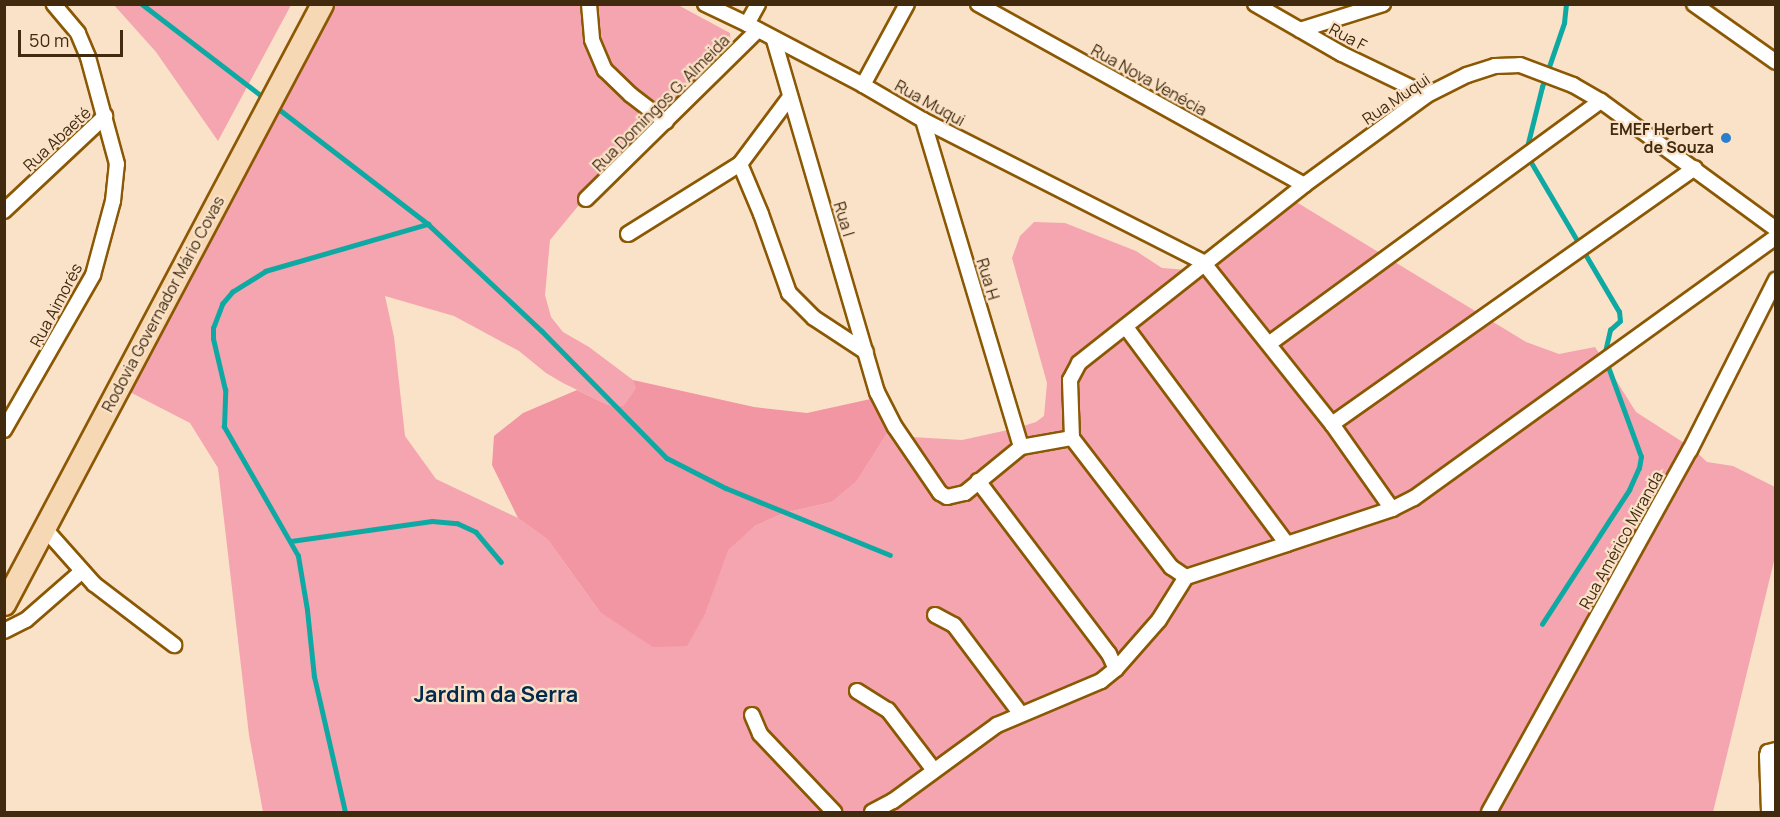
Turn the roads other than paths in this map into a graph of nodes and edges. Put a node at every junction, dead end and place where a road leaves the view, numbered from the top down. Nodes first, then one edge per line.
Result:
1 (54, 4) edge
2 (321, 4) edge
3 (589, 4) edge
4 (705, 4) edge
5 (758, 4) edge
6 (907, 4) edge
7 (978, 4) edge
8 (1255, 4) edge
9 (1383, 4) edge
10 (1694, 4) edge
11 (753, 27) junction
12 (1300, 30) junction
13 (774, 40) junction
14 (1776, 62) edge
15 (863, 85) junction
16 (1427, 95) junction
17 (789, 97) junction
18 (1600, 101) junction
19 (105, 116) junction
20 (923, 120) junction
21 (666, 122) junction
22 (740, 164) junction
23 (1695, 168) junction
24 (1304, 185) junction
25 (586, 200) dead end
26 (4, 211) edge
27 (1776, 229) edge
28 (628, 234) dead end
29 (1776, 237) edge
30 (1203, 262) junction
31 (1776, 280) edge
32 (1126, 327) junction
33 (1270, 343) junction
34 (866, 352) junction
35 (1332, 424) junction
36 (4, 430) edge
37 (1072, 438) junction
38 (1021, 447) junction
39 (978, 482) junction
40 (1392, 509) junction
41 (45, 529) junction
42 (1287, 544) junction
43 (81, 572) junction
44 (1186, 577) junction
45 (4, 604) edge
46 (935, 615) dead end
47 (4, 631) edge
48 (174, 645) dead end
49 (1116, 669) junction
50 (857, 691) dead end
51 (1020, 713) junction
52 (752, 715) dead end
53 (1772, 751) edge
54 (933, 769) junction
55 (834, 813) edge
56 (872, 813) edge
57 (1490, 813) edge
58 (1769, 813) edge

1 - 19 street, Rua Aimorés
2 - 41 main road, Rodovia Governador Mário Covas
3 - 21 street
4 - 11 street, Rua Muqui
5 - 11 street, Rua Domingos G. Almeida
6 - 15 street
7 - 24 street, Rua Nova Venécia
8 - 12 street, Rua F
9 - 12 street
10 - 14 street
11 - 13 street, Rua Muqui
11 - 21 street, Rua Domingos G. Almeida
12 - 16 street, Rua F
13 - 15 street, Rua Muqui
13 - 17 street, Rua I
15 - 20 street, Rua Muqui
16 - 18 street, Rua Muqui
16 - 24 street, Rua Muqui
17 - 22 street
17 - 34 street, Rua I
18 - 23 street, Rua Muqui
18 - 33 street
19 - 26 street, Rua Abaeté
19 - 36 street, Rua Aimorés
20 - 30 street, Rua Muqui
20 - 38 street, Rua H
21 - 25 street, Rua Domingos G. Almeida
22 - 28 street
22 - 34 street
23 - 27 street, Rua Muqui
23 - 35 street
24 - 30 street, Rua Muqui
29 - 40 street
30 - 32 street, Rua Muqui
30 - 33 street
31 - 57 street, Rua Américo Miranda
32 - 37 street, Rua Muqui
32 - 42 street
33 - 35 street
34 - 39 street, Rua I
35 - 40 street
37 - 38 street
37 - 44 street
38 - 39 street, Rua I
39 - 49 street
40 - 42 street
41 - 43 street
41 - 45 main road, Rodovia Governador Mário Covas
42 - 44 street
43 - 47 street
43 - 48 street
44 - 49 street
46 - 51 street
49 - 51 street
50 - 54 street
51 - 54 street
52 - 55 street
53 - 58 street
54 - 56 street

